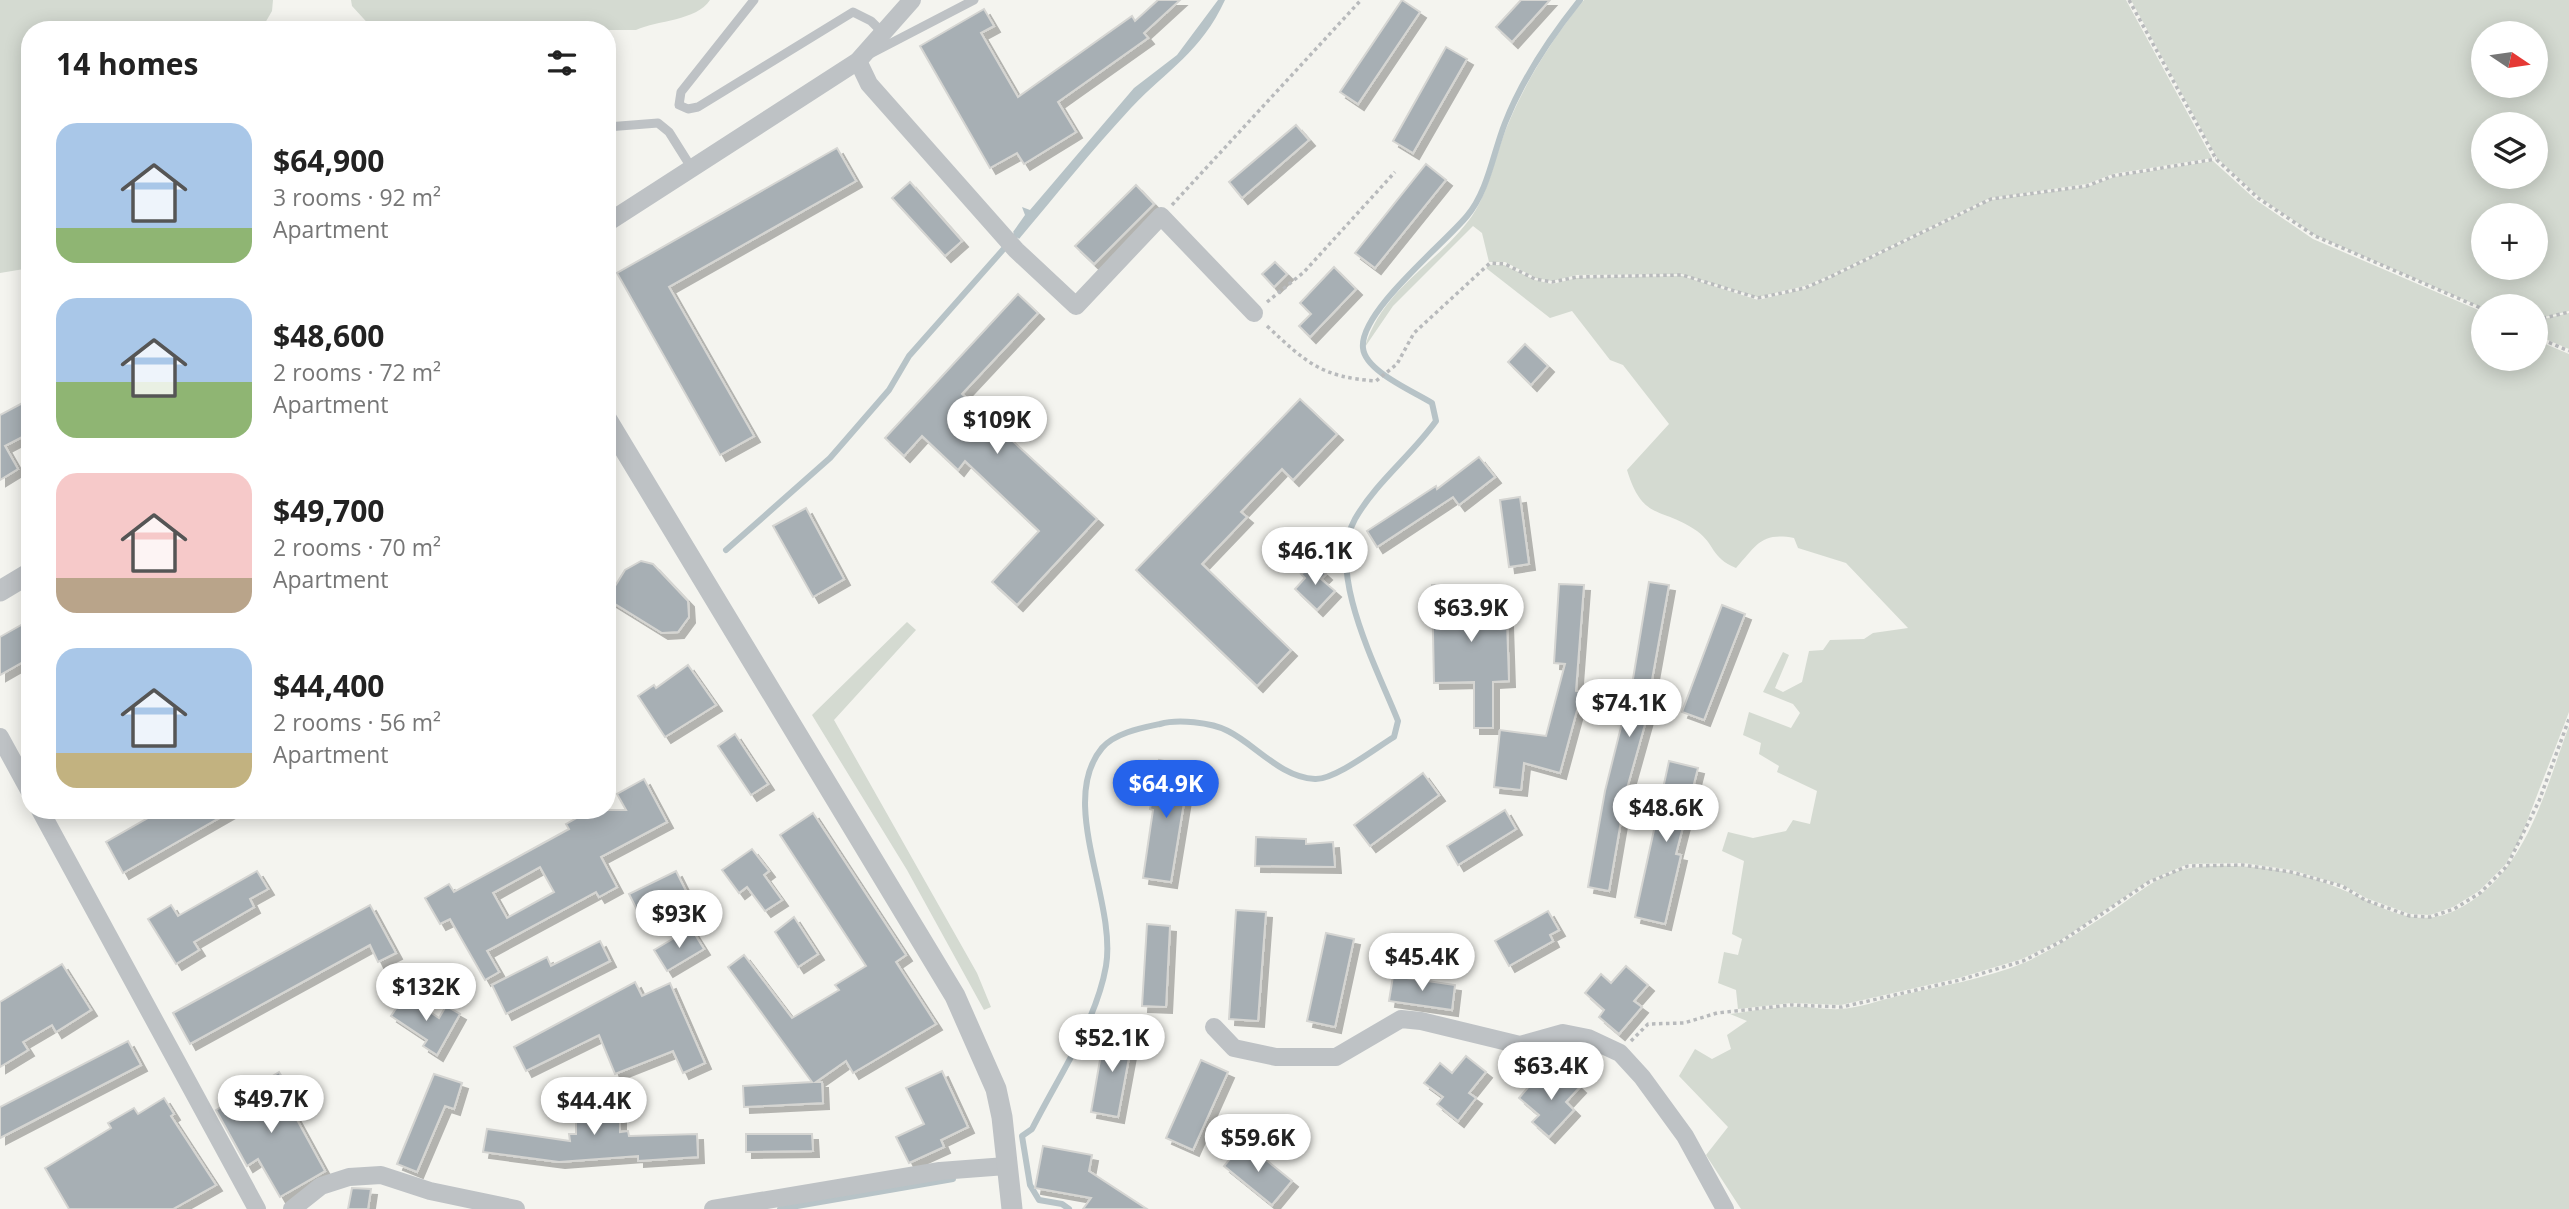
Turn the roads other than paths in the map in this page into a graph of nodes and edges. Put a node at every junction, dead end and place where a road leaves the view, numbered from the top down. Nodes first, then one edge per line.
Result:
1 (754, 0) edge
2 (912, 0) edge
3 (974, 0) edge
4 (881, 31) junction
5 (858, 61) junction
6 (616, 126) edge
7 (691, 167) junction
8 (616, 217) edge
9 (1254, 313) road end
10 (616, 435) edge
11 (21, 578) edge
12 (0, 591) edge
13 (0, 737) edge
14 (21, 776) edge
15 (45, 819) edge
16 (1214, 1027) dead end
17 (1006, 1166) junction
18 (257, 1209) edge
19 (292, 1209) edge
20 (516, 1209) edge
21 (713, 1209) edge
22 (1012, 1209) edge
23 (1725, 1209) edge

1 - 4 lane
2 - 4 street
3 - 5 lane
4 - 5 street
5 - 7 street
5 - 9 street
6 - 7 lane
7 - 8 street
10 - 17 street
11 - 12 street
13 - 14 street
15 - 18 street
16 - 23 street
17 - 21 street
17 - 22 street
19 - 20 street

